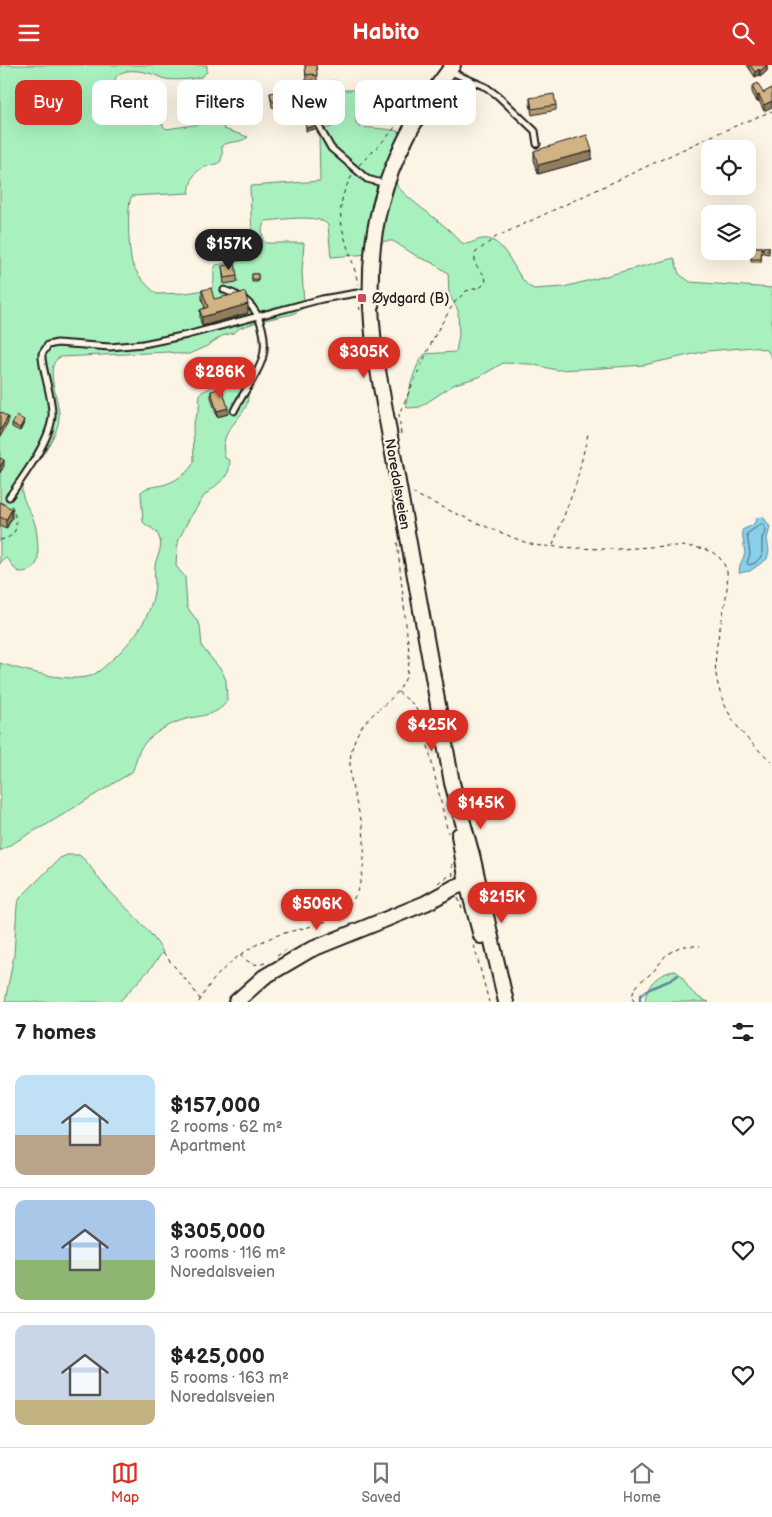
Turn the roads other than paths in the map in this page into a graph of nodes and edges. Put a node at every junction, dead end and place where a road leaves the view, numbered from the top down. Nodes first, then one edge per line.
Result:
1 (451, 68) edge
2 (318, 125) edge
3 (537, 144) dead end
4 (386, 184) junction
5 (224, 290) dead end
6 (369, 291) junction
7 (258, 317) junction
8 (234, 411) dead end
9 (9, 497) road end
10 (468, 891) junction
11 (236, 1002) edge
12 (497, 1002) edge
13 (506, 1002) edge

1 - 3 lane, Noredalsveien
1 - 4 main road, Noredalsveien
2 - 4 lane
4 - 6 main road, Noredalsveien
5 - 7 lane
6 - 7 lane
6 - 10 main road, Noredalsveien
7 - 8 lane
7 - 9 lane
10 - 11 main road
10 - 12 main road, Noredalsveien
10 - 13 main road, Noredalsveien

